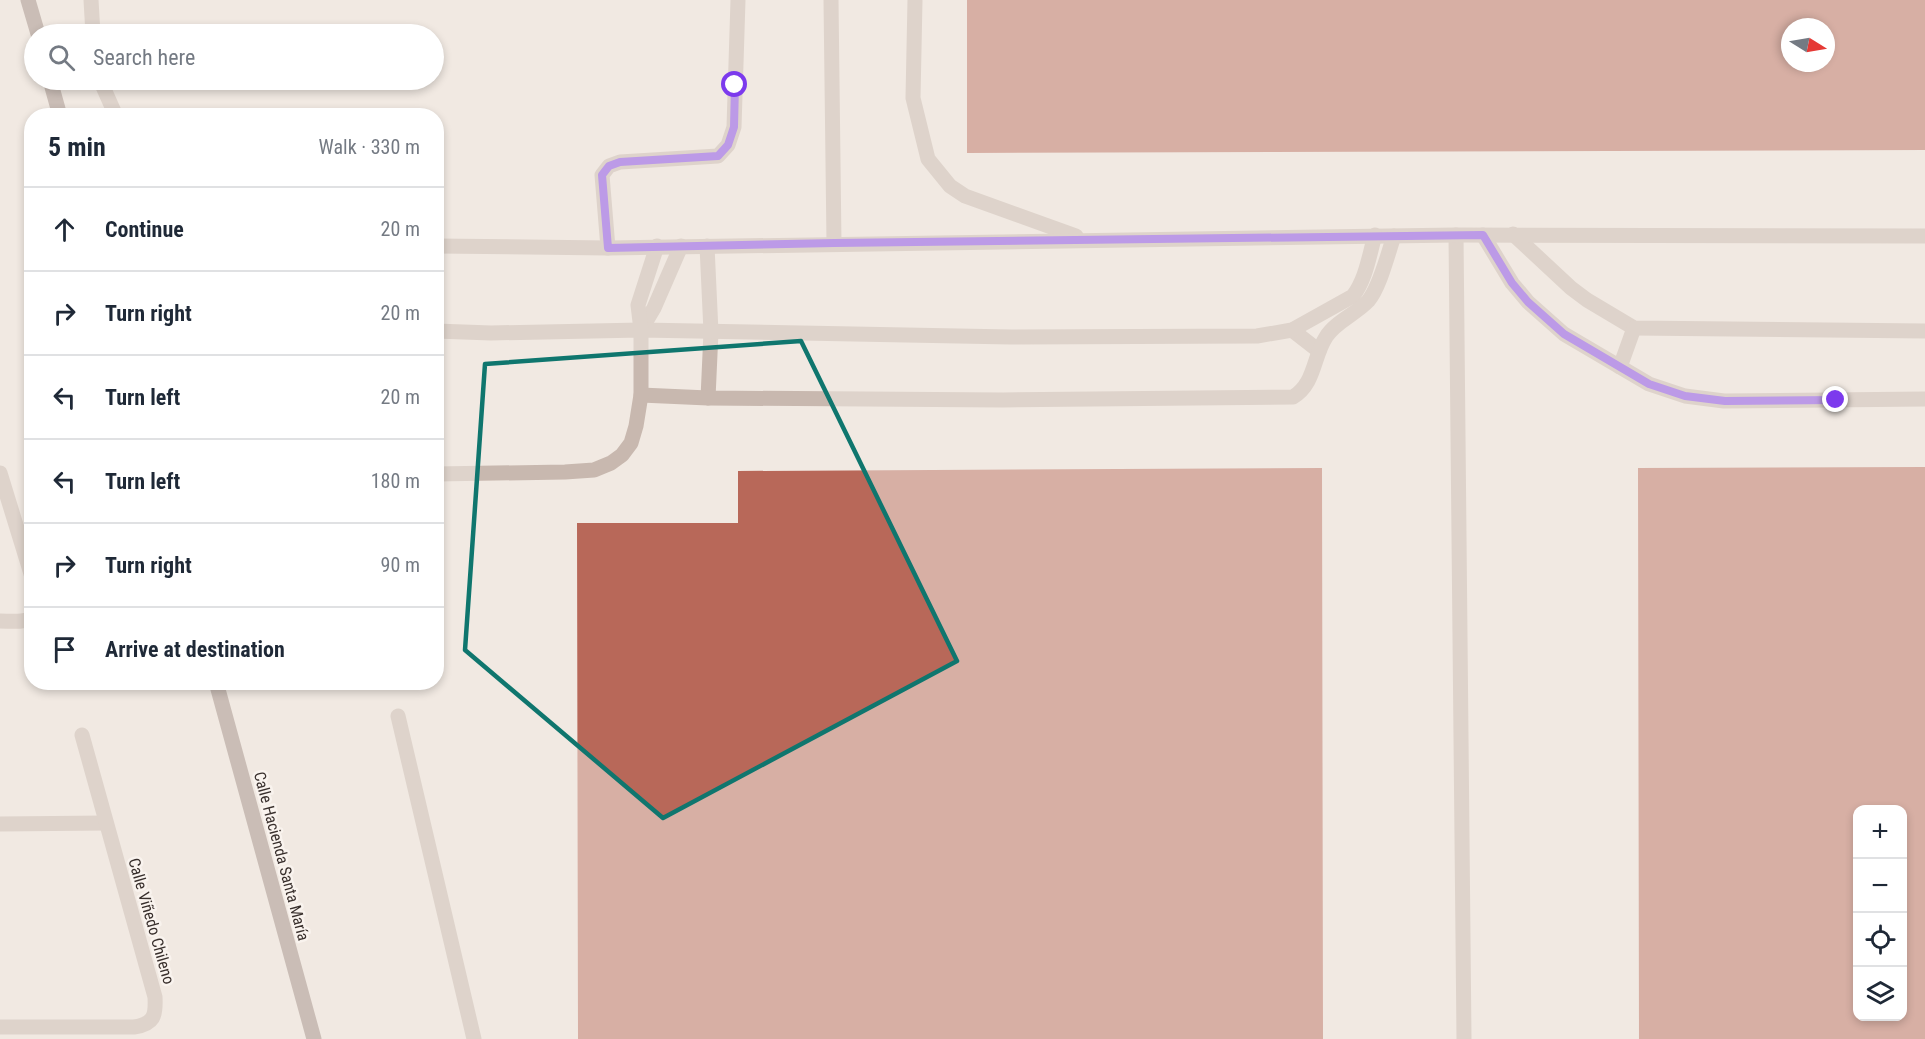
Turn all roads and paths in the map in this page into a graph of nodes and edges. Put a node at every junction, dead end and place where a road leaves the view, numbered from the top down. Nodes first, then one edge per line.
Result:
1 (28, 0) edge
2 (92, 0) edge
3 (738, 0) edge
4 (831, 0) edge
5 (915, 0) edge
6 (35, 24) edge
7 (93, 24) edge
8 (53, 90) edge
9 (104, 90) edge
10 (58, 108) edge
11 (112, 108) edge
12 (1513, 234) junction
13 (1375, 235) junction
14 (1456, 235) junction
15 (1483, 235) junction
16 (1394, 236) junction
17 (1925, 236) edge
18 (1088, 240) junction
19 (834, 243) junction
20 (444, 246) edge
21 (657, 246) junction
22 (681, 246) junction
23 (707, 246) junction
24 (608, 248) junction
25 (1634, 328) junction
26 (641, 330) junction
27 (1292, 330) junction
28 (444, 331) edge
29 (1925, 331) edge
30 (711, 332) junction
31 (1319, 351) junction
32 (1620, 367) junction
33 (641, 395) junction
34 (708, 398) junction
35 (1925, 399) edge
36 (0, 473) edge
37 (444, 474) edge
38 (24, 551) edge
39 (0, 621) edge
40 (24, 621) edge
41 (218, 690) edge
42 (398, 716) dead end
43 (82, 735) dead end
44 (106, 823) junction
45 (0, 824) edge
46 (0, 1027) edge
47 (314, 1039) edge
48 (474, 1039) edge
49 (1464, 1039) edge

1 - 6 street
2 - 7 street
3 - 24 street
4 - 19 street
5 - 18 street
8 - 10 street
9 - 11 street
12 - 15 street
12 - 17 street
12 - 25 street
13 - 16 street
13 - 18 street
13 - 27 street
14 - 15 street
14 - 16 street
14 - 49 street
15 - 32 street
16 - 31 street
18 - 19 street
19 - 23 street
20 - 24 street
21 - 22 street
21 - 24 street
21 - 26 street
22 - 23 street
22 - 26 street
23 - 30 street
25 - 29 street
25 - 32 street
26 - 28 street
26 - 30 street
26 - 33 street
27 - 30 street
27 - 31 street
30 - 34 street
31 - 34 street
32 - 35 street
33 - 34 street
33 - 37 street
36 - 38 street
39 - 40 street
41 - 47 street, Calle Hacienda Santa María
42 - 48 street
43 - 44 street, Calle Viñedo Chileno
44 - 45 street
44 - 46 street, Calle Viñedo Chileno

